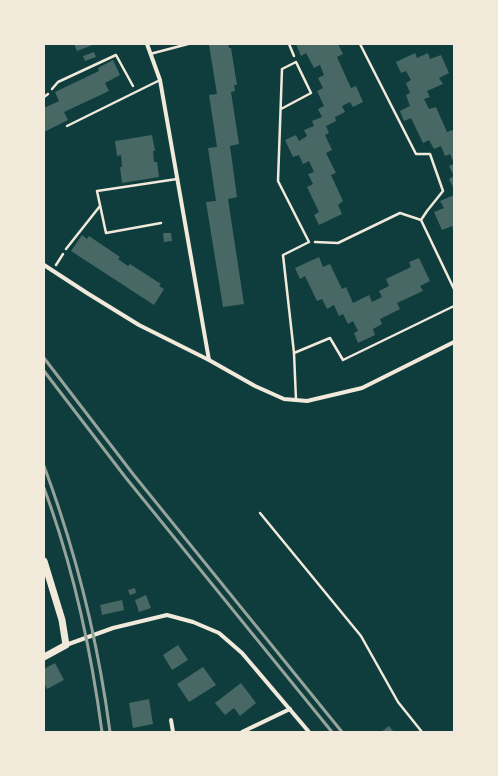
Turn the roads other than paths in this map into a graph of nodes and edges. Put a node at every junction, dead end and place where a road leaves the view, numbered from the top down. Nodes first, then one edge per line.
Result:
1 (146, 44) edge
2 (188, 44) edge
3 (150, 54) junction
4 (160, 80) junction
5 (48, 94) road end
6 (44, 96) edge
7 (280, 109) junction
8 (67, 126) dead end
9 (178, 179) junction
10 (100, 206) junction
11 (160, 223) dead end
12 (66, 248) road end
13 (44, 265) edge
14 (454, 306) edge
15 (454, 342) edge
16 (294, 353) junction
17 (209, 360) junction
18 (296, 400) junction
19 (44, 561) edge
20 (66, 645) junction
21 (44, 657) edge
22 (290, 709) junction
23 (170, 720) dead end
24 (172, 732) edge
25 (242, 732) edge
26 (309, 732) edge

1 - 3 street
2 - 3 lane
3 - 4 street
4 - 8 lane
4 - 9 street
5 - 6 lane
7 - 7 lane
7 - 16 lane
9 - 10 lane
9 - 17 street
10 - 11 lane
10 - 12 lane
13 - 17 street
14 - 16 lane
15 - 18 street
16 - 18 lane
17 - 18 street
19 - 20 street
20 - 21 street
20 - 22 street
22 - 25 street
22 - 26 street
23 - 24 street

